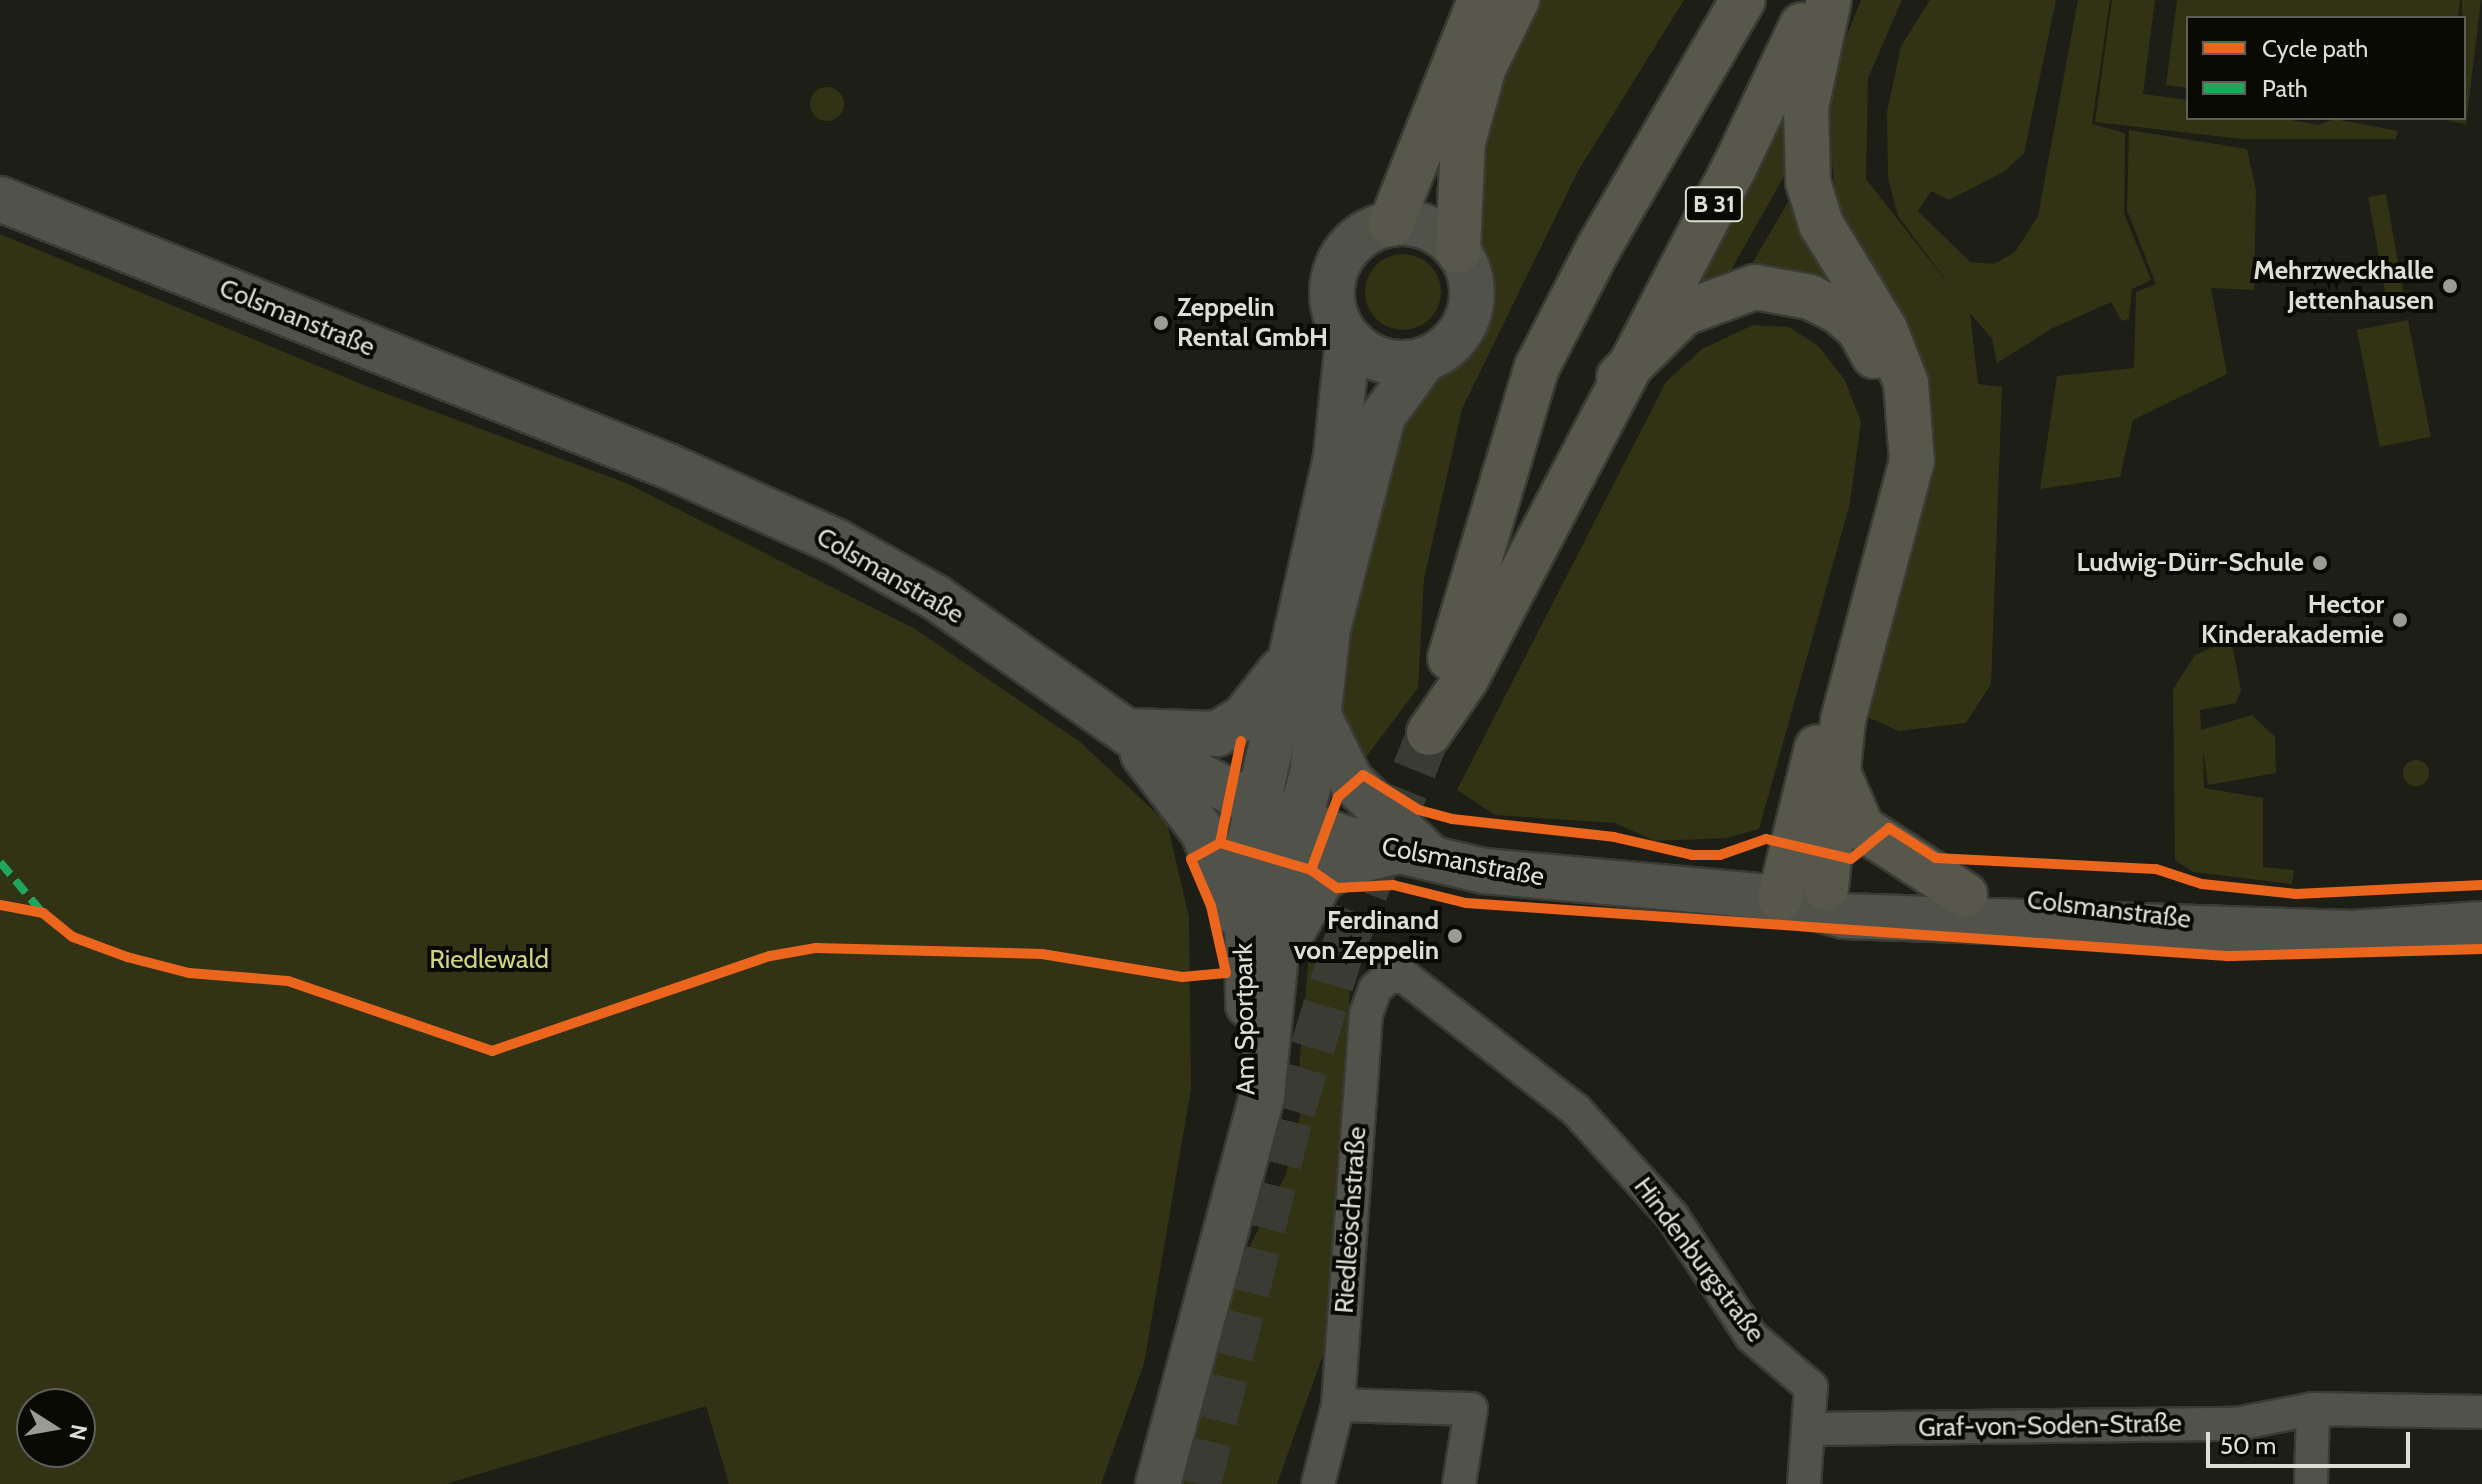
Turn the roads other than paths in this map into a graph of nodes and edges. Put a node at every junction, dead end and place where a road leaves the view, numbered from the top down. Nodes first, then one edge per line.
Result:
1 (1480, 0) edge
2 (1517, 0) edge
3 (1726, 0) edge
4 (1743, 0) edge
5 (1815, 0) edge
6 (1829, 0) edge
7 (1680, 106) junction
8 (0, 199) edge
9 (1391, 224) junction
10 (1458, 251) junction
11 (1348, 339) junction
12 (1424, 360) junction
13 (1619, 377) junction
14 (1288, 661) junction
15 (1316, 703) junction
16 (1124, 730) junction
17 (1837, 759) junction
18 (1257, 805) junction
19 (1300, 823) junction
20 (1416, 857) junction
21 (1965, 895) junction
22 (1780, 898) junction
23 (1824, 900) junction
24 (2482, 924) edge
25 (2247, 928) junction
26 (1244, 932) junction
27 (1274, 964) junction
28 (1405, 977) joint
29 (1226, 1234) junction
30 (1338, 1405) junction
31 (2313, 1409) junction
32 (2482, 1412) edge
33 (1808, 1429) junction
34 (1158, 1484) edge
35 (1318, 1484) edge
36 (1459, 1484) edge
37 (1804, 1484) edge
38 (2311, 1484) edge

1 - 9 highway
2 - 10 highway
3 - 7 highway
4 - 7 highway, B 31
5 - 13 highway, B 31
6 - 17 highway
7 - 13 highway, B 31
8 - 16 main road, Colsmanstraße
9 - 10 main road
9 - 11 main road
10 - 12 main road
11 - 12 main road
11 - 14 main road, Am Sportpark
12 - 15 main road, Am Sportpark
13 - 22 highway
14 - 16 main road
14 - 18 main road, Am Sportpark
15 - 19 main road, Am Sportpark
15 - 20 main road
16 - 18 main road, Colsmanstraße
16 - 26 main road
17 - 21 highway
17 - 23 highway
18 - 19 main road, Colsmanstraße
18 - 26 main road, Am Sportpark
19 - 20 main road, Colsmanstraße
19 - 27 main road, Am Sportpark
20 - 22 main road, Colsmanstraße
20 - 27 main road
21 - 23 main road, Colsmanstraße
21 - 25 main road, Colsmanstraße
22 - 23 main road, Colsmanstraße
23 - 25 main road, Colsmanstraße
24 - 25 main road, Colsmanstraße
26 - 29 main road, Am Sportpark
27 - 29 main road, Am Sportpark
28 - 30 street, Riedleöschstraße
28 - 33 street, Hindenburgstraße
29 - 34 main road, Am Sportpark
30 - 35 street, Riedleöschstraße
30 - 36 street
31 - 32 street, Graf-von-Soden-Straße
31 - 33 street, Graf-von-Soden-Straße
31 - 38 street
33 - 37 street, Hindenburgstraße

